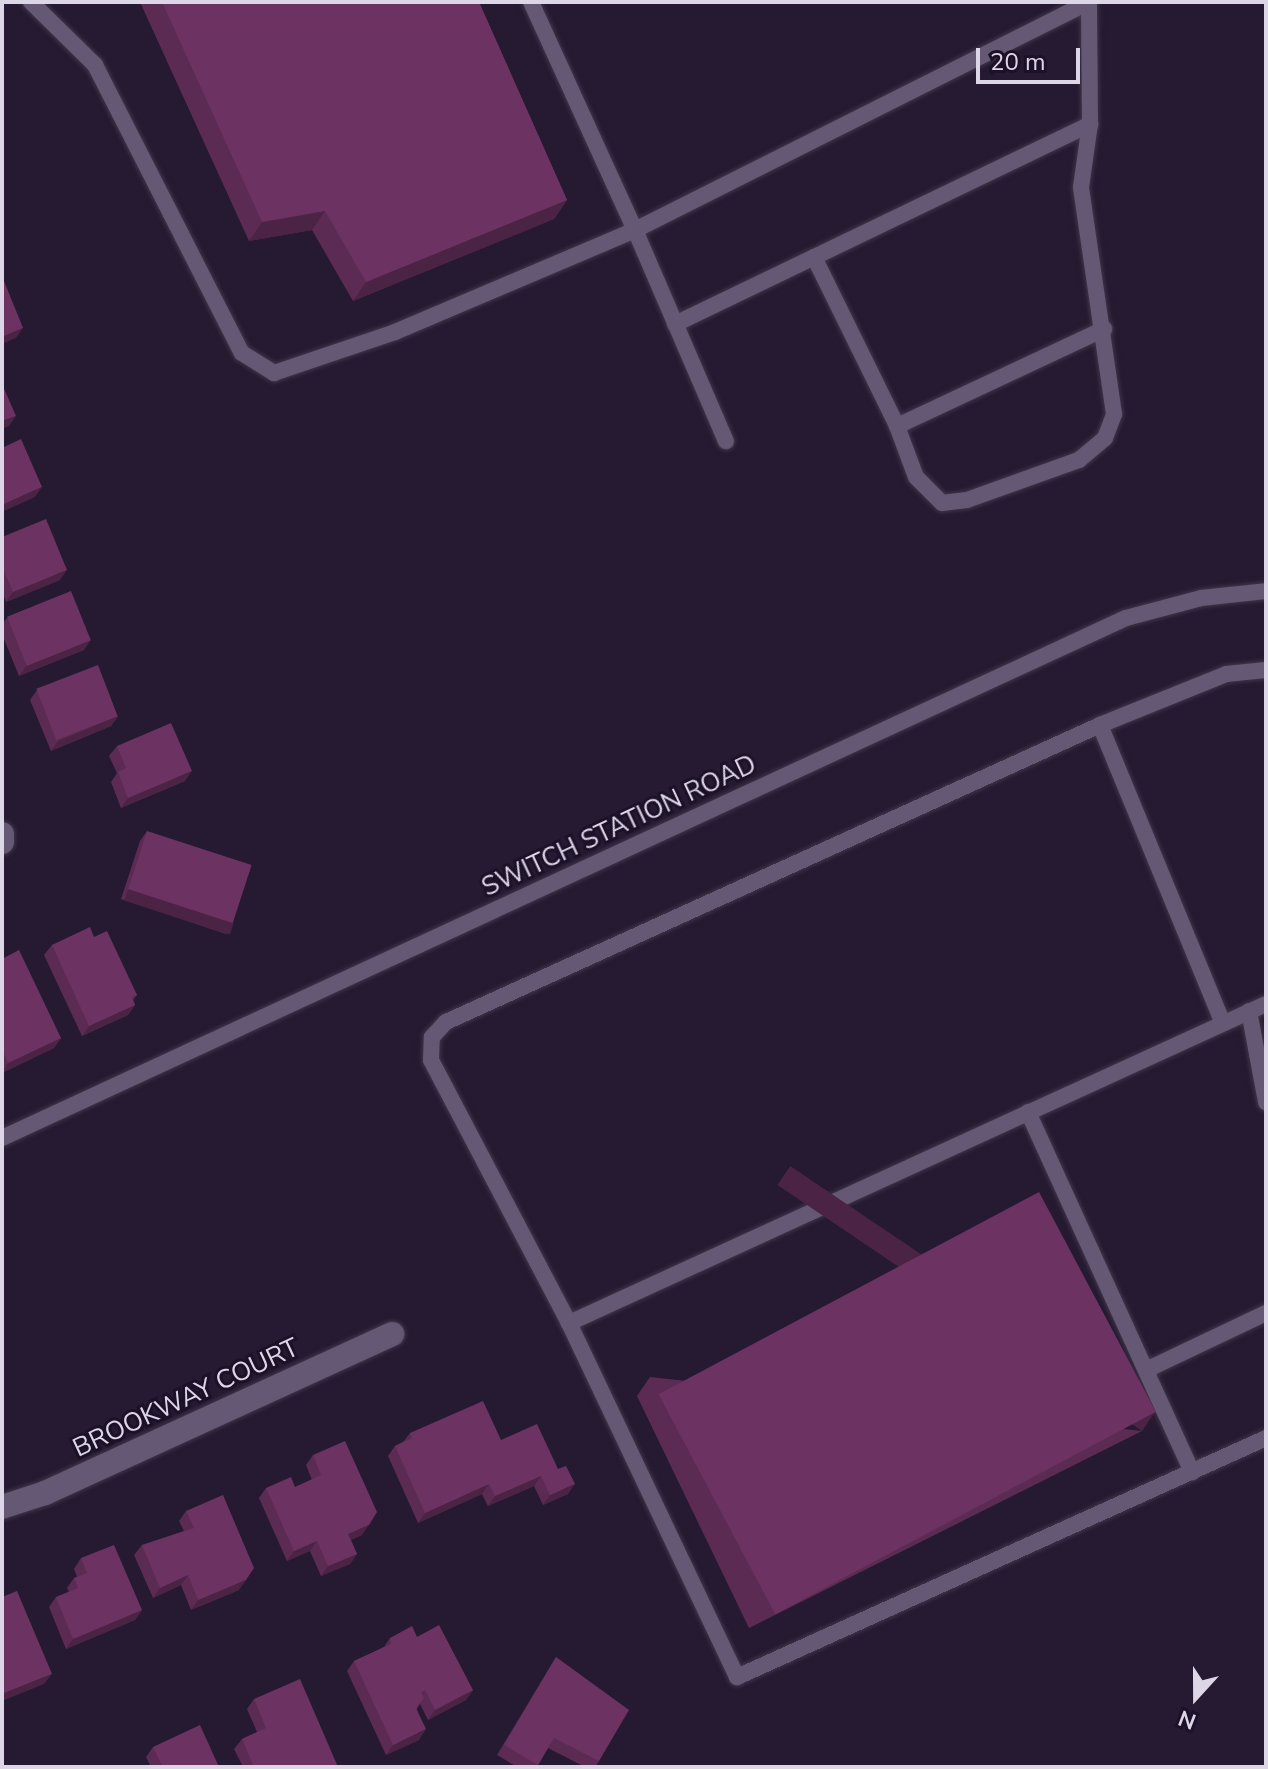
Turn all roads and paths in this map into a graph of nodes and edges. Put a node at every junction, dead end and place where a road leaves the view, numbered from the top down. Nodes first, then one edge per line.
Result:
1 (31, 2) edge
2 (531, 2) edge
3 (1089, 2) edge
4 (1090, 124) junction
5 (635, 230) junction
6 (814, 257) junction
7 (675, 324) junction
8 (1104, 329) junction
9 (897, 426) junction
10 (726, 441) dead end
11 (1266, 591) edge
12 (1266, 670) edge
13 (1100, 725) junction
14 (2, 834) edge
15 (2, 842) edge
16 (1266, 1004) edge
17 (1249, 1011) junction
18 (1223, 1023) junction
19 (1266, 1102) edge
20 (1028, 1112) junction
21 (2, 1138) edge
22 (1266, 1313) edge
23 (569, 1323) junction
24 (392, 1334) dead end
25 (1146, 1370) junction
26 (1266, 1438) edge
27 (1192, 1472) junction
28 (2, 1507) edge

1 - 5 lane
2 - 5 lane
3 - 4 lane
3 - 5 lane
4 - 6 lane
4 - 8 lane
5 - 7 lane
6 - 7 lane
6 - 9 lane
7 - 10 lane
8 - 9 lane
8 - 9 lane
11 - 21 lane, SWITCH STATION ROAD
12 - 13 lane
13 - 18 lane
13 - 23 lane
14 - 15 street
16 - 17 lane
17 - 18 lane
17 - 19 lane
18 - 20 lane
20 - 23 lane
20 - 25 lane
22 - 25 lane
23 - 27 lane
24 - 28 street, BROOKWAY COURT
25 - 27 lane
26 - 27 lane

